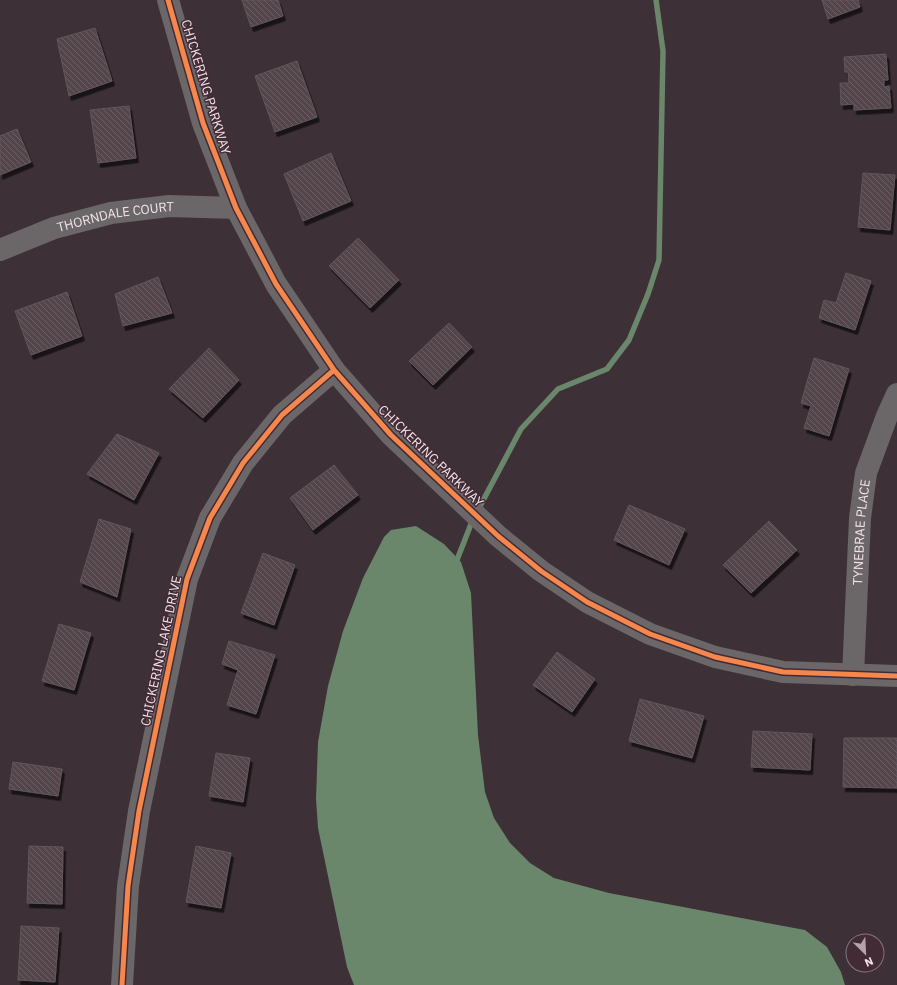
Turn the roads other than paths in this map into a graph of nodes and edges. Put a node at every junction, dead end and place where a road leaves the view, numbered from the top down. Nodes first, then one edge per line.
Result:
1 (168, 0) edge
2 (236, 208) junction
3 (0, 250) edge
4 (334, 370) junction
5 (897, 394) edge
6 (853, 675) junction
7 (897, 676) edge
8 (122, 985) edge

1 - 2 street, CHICKERING PARKWAY
2 - 3 street, THORNDALE COURT
2 - 4 street, CHICKERING PARKWAY
4 - 6 street, CHICKERING PARKWAY
4 - 8 street, CHICKERING LAKE DRIVE
5 - 6 street, TYNEBRAE PLACE
6 - 7 street, CHICKERING PARKWAY

